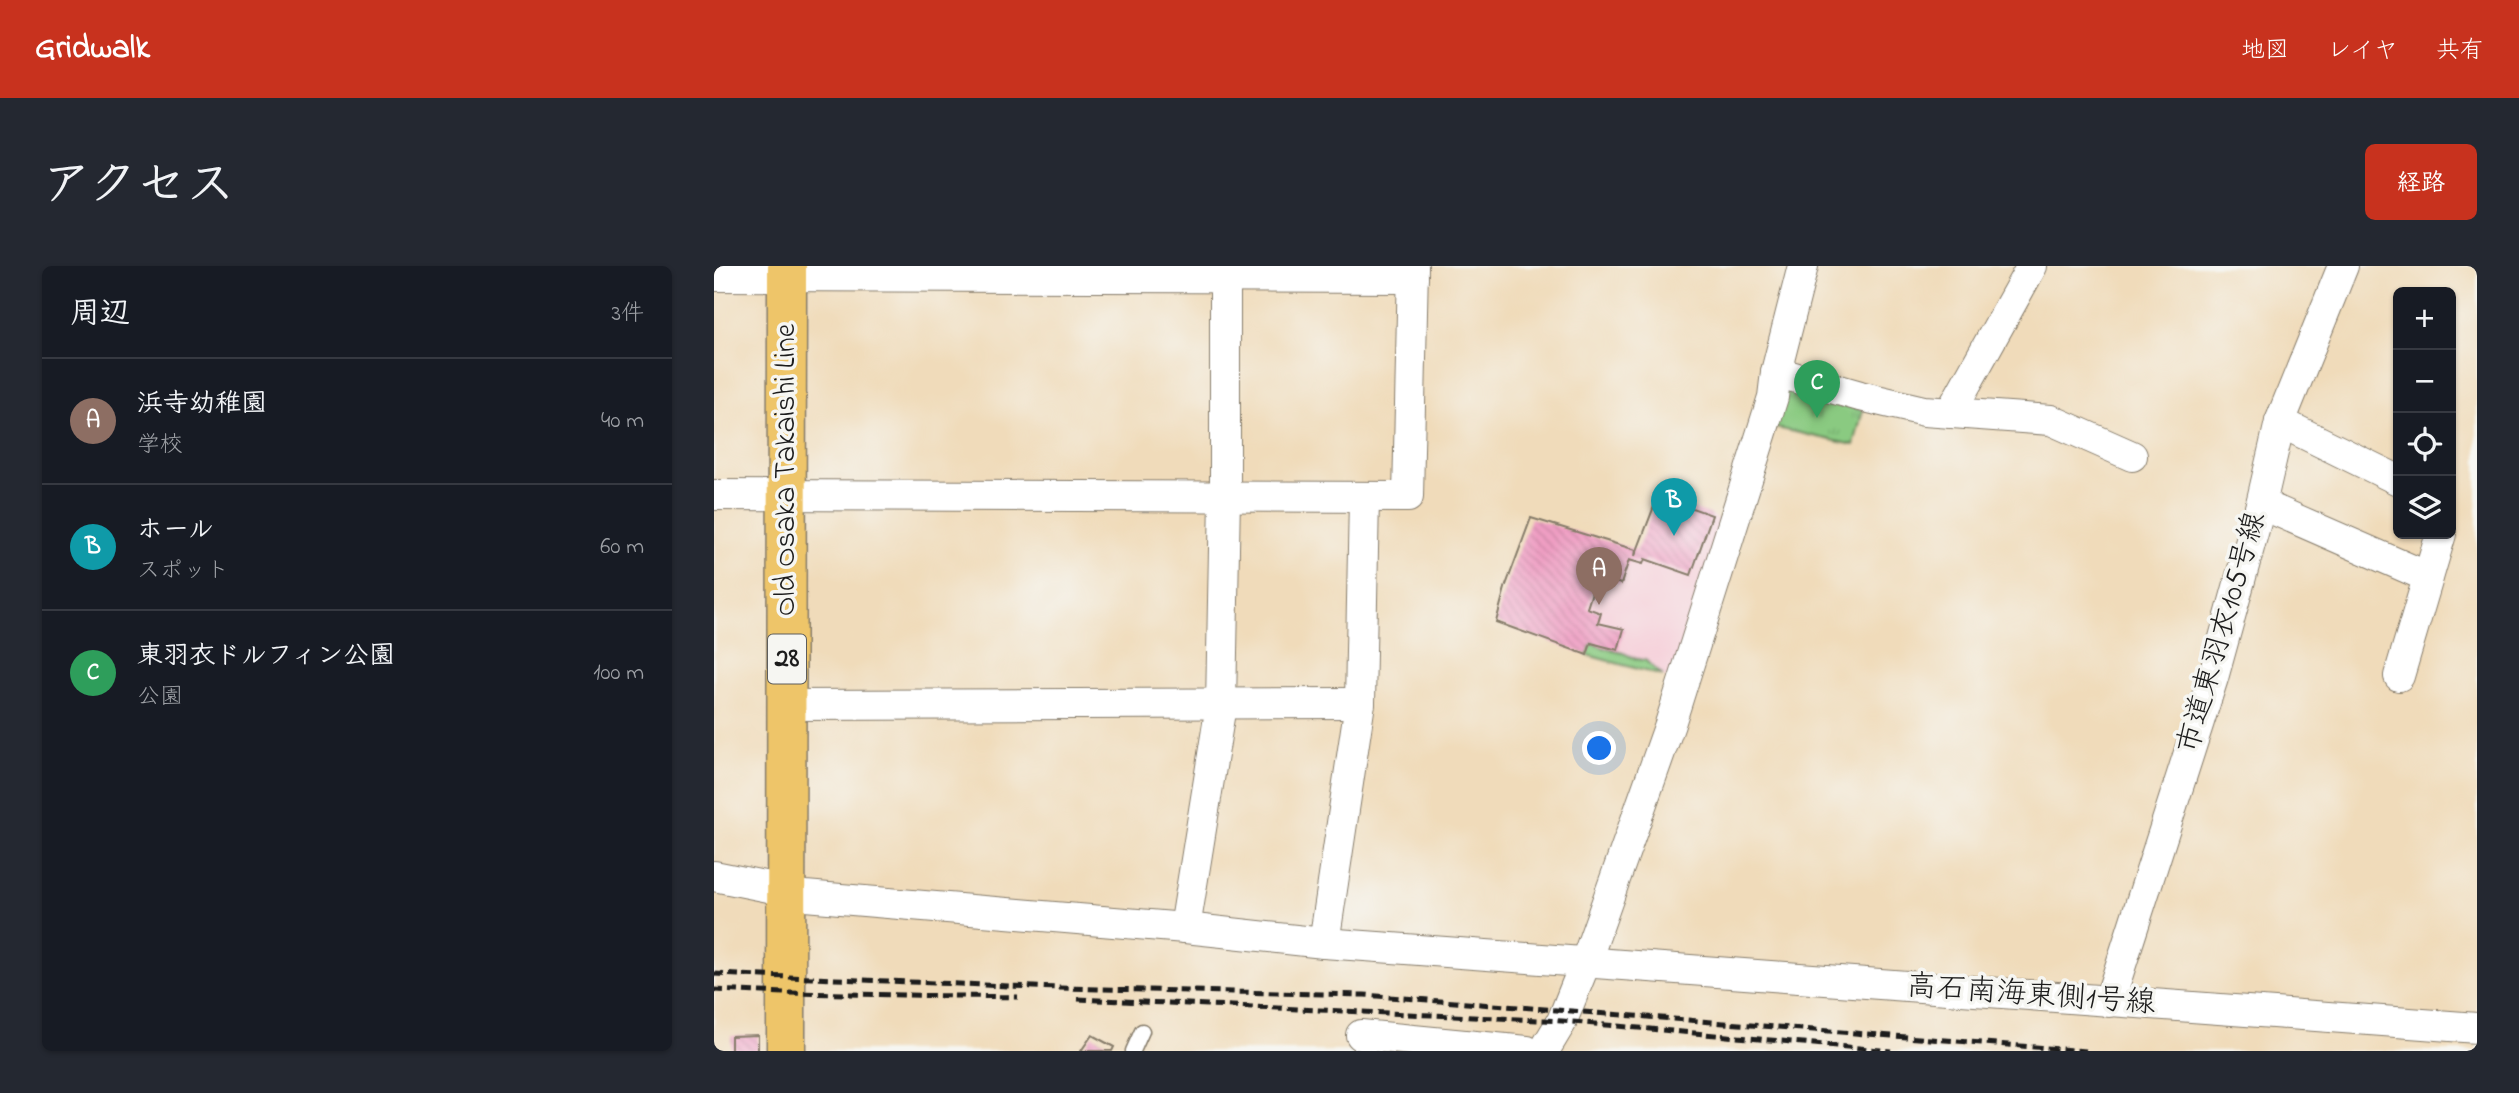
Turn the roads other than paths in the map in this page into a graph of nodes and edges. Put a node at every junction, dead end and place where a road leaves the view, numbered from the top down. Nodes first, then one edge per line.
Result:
1 (1803, 266) edge
2 (2032, 266) edge
3 (2343, 266) edge
4 (787, 271) edge
5 (1025, 271) edge
6 (1225, 271) edge
7 (1413, 272) edge
8 (714, 276) edge
9 (1776, 373) junction
10 (1950, 413) junction
11 (2280, 422) junction
12 (2133, 456) dead end
13 (2393, 478) edge
14 (714, 495) edge
15 (789, 495) junction
16 (1225, 497) junction
17 (1364, 498) junction
18 (2261, 503) junction
19 (2439, 539) edge
20 (2428, 576) junction
21 (2399, 676) dead end
22 (1360, 702) junction
23 (786, 705) junction
24 (1221, 705) junction
25 (714, 876) edge
26 (787, 894) junction
27 (1185, 928) junction
28 (1324, 943) junction
29 (1586, 961) junction
30 (2109, 1002) junction
31 (2477, 1028) edge
32 (1142, 1031) dead end
33 (1361, 1035) dead end
34 (786, 1051) edge
35 (1133, 1051) edge
36 (1527, 1051) edge
37 (1544, 1051) edge

1 - 9 street
2 - 10 street
3 - 11 street, 市道東羽衣105号線
4 - 5 street
4 - 8 street
4 - 15 main road, Old Osaka Takaishi Line / 28
5 - 6 street
6 - 7 street
6 - 16 street
7 - 17 street
9 - 10 street
9 - 29 street
10 - 12 street
11 - 13 street
11 - 18 street, 市道東羽衣105号線
14 - 15 street
15 - 16 street
15 - 23 main road, Old Osaka Takaishi Line / 28
16 - 17 street
16 - 24 street
17 - 22 street
18 - 20 street
18 - 30 street, 市道東羽衣105号線
19 - 20 street
20 - 21 street
22 - 24 street
22 - 28 street
23 - 24 street
23 - 26 main road, Old Osaka Takaishi Line / 28
24 - 27 street
25 - 26 street, 高石南海東側1号線
26 - 27 street, 高石南海東側1号線
26 - 34 main road, Old Osaka Takaishi Line / 28
27 - 28 street, 高石南海東側1号線
28 - 29 street, 高石南海東側1号線
29 - 30 street, 高石南海東側1号線
29 - 37 street
30 - 31 street, 高石南海東側1号線
32 - 35 lane
33 - 36 street

